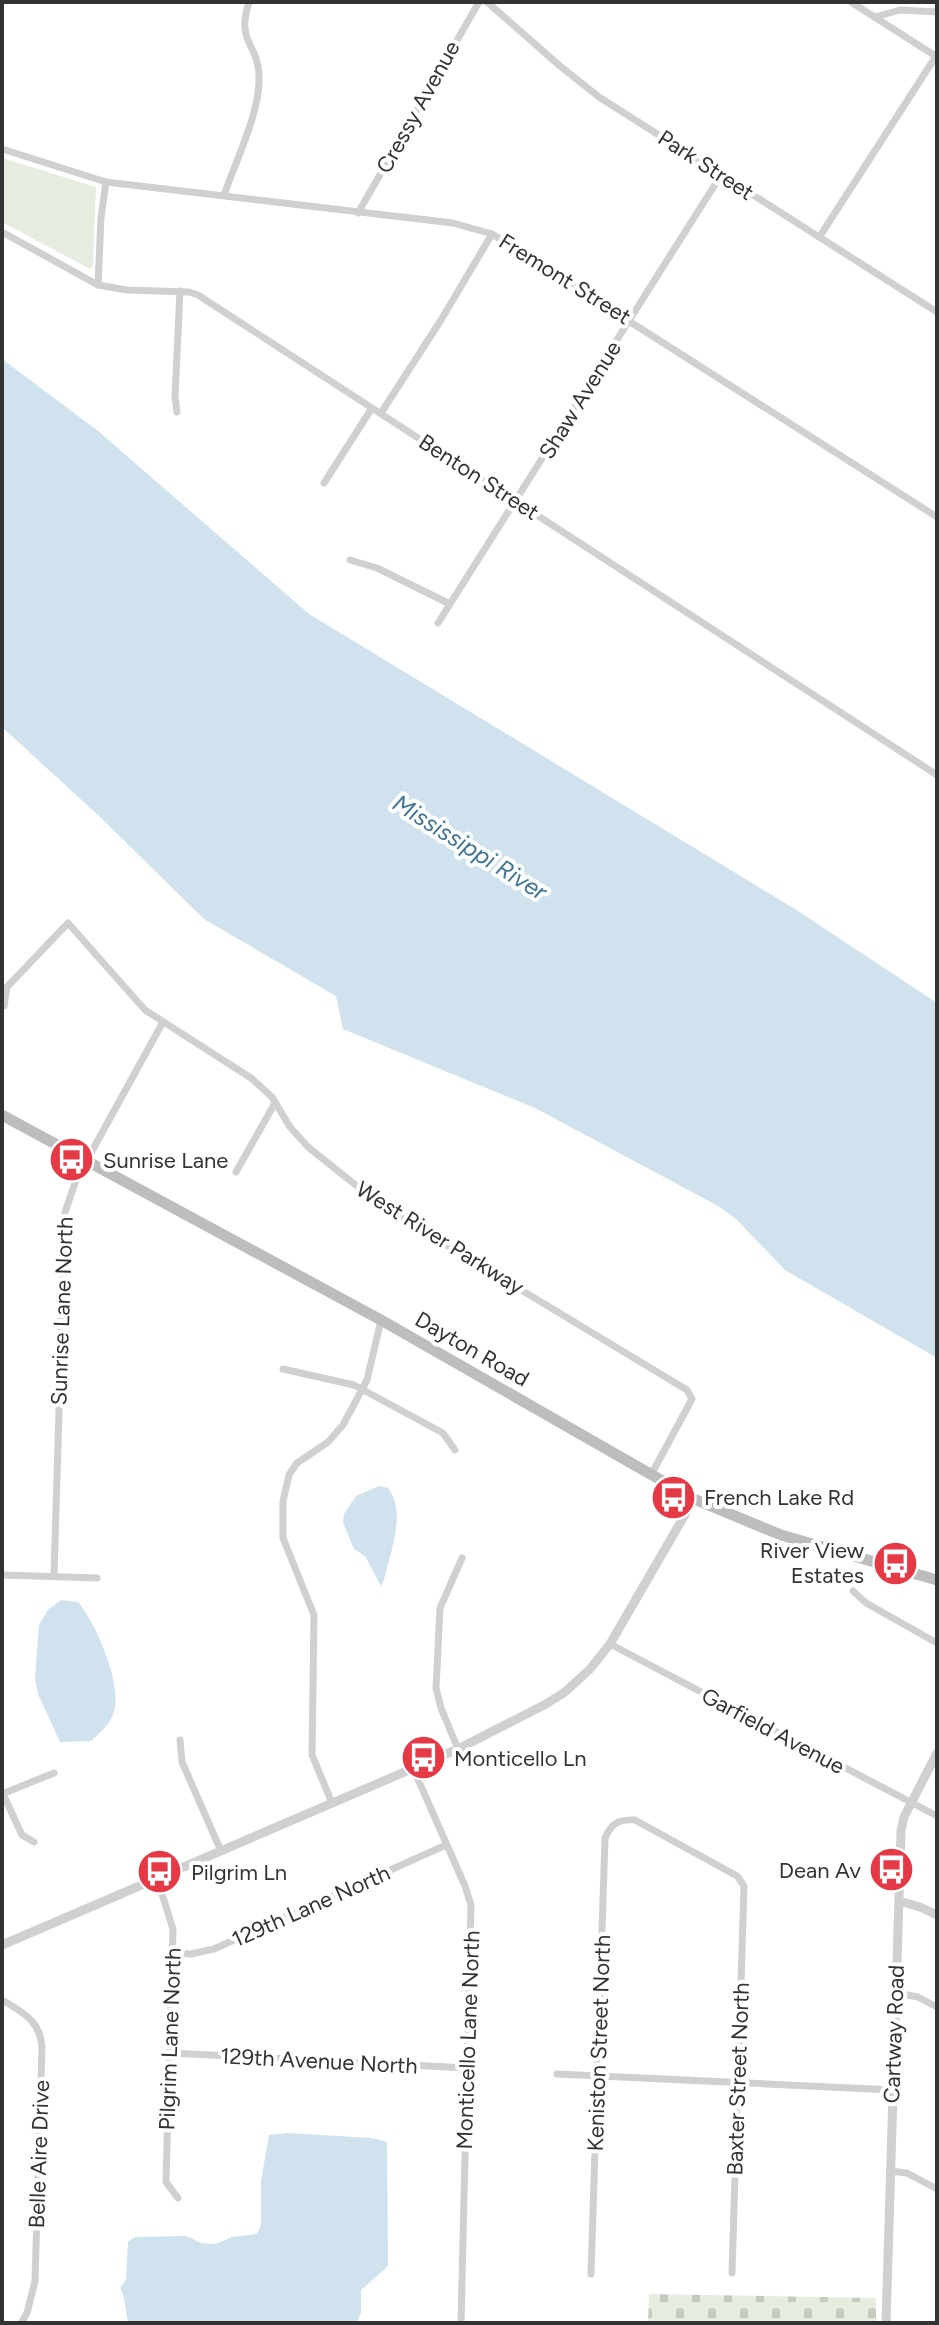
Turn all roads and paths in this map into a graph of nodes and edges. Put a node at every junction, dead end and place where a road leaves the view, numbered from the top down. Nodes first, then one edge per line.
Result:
1 (249, 2) edge
2 (479, 2) edge
3 (487, 2) edge
4 (851, 2) edge
5 (937, 12) edge
6 (875, 17) junction
7 (937, 57) edge
8 (2, 149) edge
9 (721, 175) junction
10 (106, 182) junction
11 (224, 195) junction
12 (358, 213) junction
13 (2, 232) edge
14 (492, 234) junction
15 (820, 236) junction
16 (98, 285) junction
17 (180, 291) junction
18 (937, 312) edge
19 (630, 320) junction
20 (372, 408) junction
21 (177, 412) dead end
22 (381, 413) junction
23 (324, 483) dead end
24 (517, 502) junction
25 (937, 517) edge
26 (350, 560) dead end
27 (450, 604) junction
28 (438, 623) dead end
29 (937, 775) edge
30 (4, 1006) edge
31 (163, 1022) junction
32 (275, 1103) junction
33 (2, 1115) edge
34 (87, 1161) junction
35 (236, 1172) dead end
36 (381, 1320) junction
37 (283, 1369) dead end
38 (362, 1390) junction
39 (455, 1450) dead end
40 (651, 1475) junction
41 (694, 1499) junction
42 (462, 1558) dead end
43 (2, 1575) edge
44 (54, 1576) junction
45 (97, 1578) dead end
46 (937, 1580) edge
47 (853, 1591) dead end
48 (937, 1643) edge
49 (610, 1644) junction
50 (180, 1740) dead end
51 (458, 1749) junction
52 (937, 1753) edge
53 (413, 1768) junction
54 (54, 1773) dead end
55 (2, 1794) edge
56 (332, 1803) junction
57 (912, 1803) junction
58 (937, 1816) edge
59 (622, 1819) joint
60 (34, 1842) dead end
61 (446, 1845) junction
62 (221, 1851) junction
63 (157, 1878) junction
64 (899, 1901) junction
65 (937, 1915) edge
66 (2, 1945) edge
67 (173, 1953) junction
68 (896, 1993) junction
69 (2, 2000) edge
70 (937, 2007) edge
71 (170, 2053) junction
72 (468, 2068) junction
73 (557, 2074) dead end
74 (598, 2075) junction
75 (738, 2083) junction
76 (893, 2090) junction
77 (890, 2171) junction
78 (937, 2189) edge
79 (178, 2198) dead end
80 (732, 2273) dead end
81 (591, 2274) dead end
82 (21, 2323) edge
83 (461, 2323) edge
84 (886, 2323) edge

1 - 11 street
2 - 12 street, Cressy Avenue
3 - 9 street, Park Street
4 - 6 street
5 - 6 street
6 - 7 street
7 - 15 street
8 - 10 street, Fremont Street
9 - 15 street, Park Street
9 - 19 street, Shaw Avenue
10 - 11 street, Fremont Street
10 - 16 street
11 - 12 street, Fremont Street
12 - 14 street, Fremont Street
13 - 16 street, Benton Street
14 - 19 street, Fremont Street
14 - 22 street
15 - 18 street, Park Street
16 - 17 street, Benton Street
17 - 20 street, Benton Street
17 - 21 street
19 - 24 street, Shaw Avenue
19 - 25 street, Fremont Street
20 - 22 street, Benton Street
20 - 23 street
22 - 24 street, Benton Street
24 - 27 street, Shaw Avenue
24 - 29 street, Benton Street
26 - 27 street
27 - 28 street, Shaw Avenue
30 - 31 street, West River Parkway
31 - 32 street, West River Parkway
31 - 34 street, Sunrise Lane North
32 - 35 street
32 - 40 street, West River Parkway
33 - 34 main road, Dayton Road
34 - 36 main road, Dayton Road
34 - 44 street, Sunrise Lane North
36 - 38 street
36 - 40 main road, Dayton Road
37 - 38 street
38 - 39 street
38 - 56 street
40 - 41 main road, Dayton Road
41 - 46 main road, Dayton Road
41 - 49 street
42 - 51 street
43 - 44 street
44 - 45 street
47 - 48 street
49 - 51 street
49 - 57 street, Garfield Avenue
50 - 62 street
51 - 53 street
52 - 57 street, Cartway Road
53 - 56 street
53 - 61 street, Monticello Lane North
54 - 55 street
55 - 60 street
56 - 62 street
57 - 58 street, Garfield Avenue
57 - 64 street, Cartway Road
59 - 74 street, Keniston Street North
59 - 75 street, Baxter Street North
61 - 67 street, 129th Lane North
61 - 72 street, Monticello Lane North
62 - 63 street
63 - 66 street
63 - 67 street, Pilgrim Lane North
64 - 65 street
64 - 68 street, Cartway Road
67 - 71 street, Pilgrim Lane North
68 - 70 street
68 - 76 street, Cartway Road
69 - 82 street, Belle Aire Drive
71 - 72 street, 129th Avenue North
71 - 79 street, Pilgrim Lane North
72 - 83 street, Monticello Lane North
73 - 74 street
74 - 75 street
74 - 81 street, Keniston Street North
75 - 76 street
75 - 80 street, Baxter Street North
76 - 77 street, Cartway Road
77 - 78 street
77 - 84 street, Cartway Road

